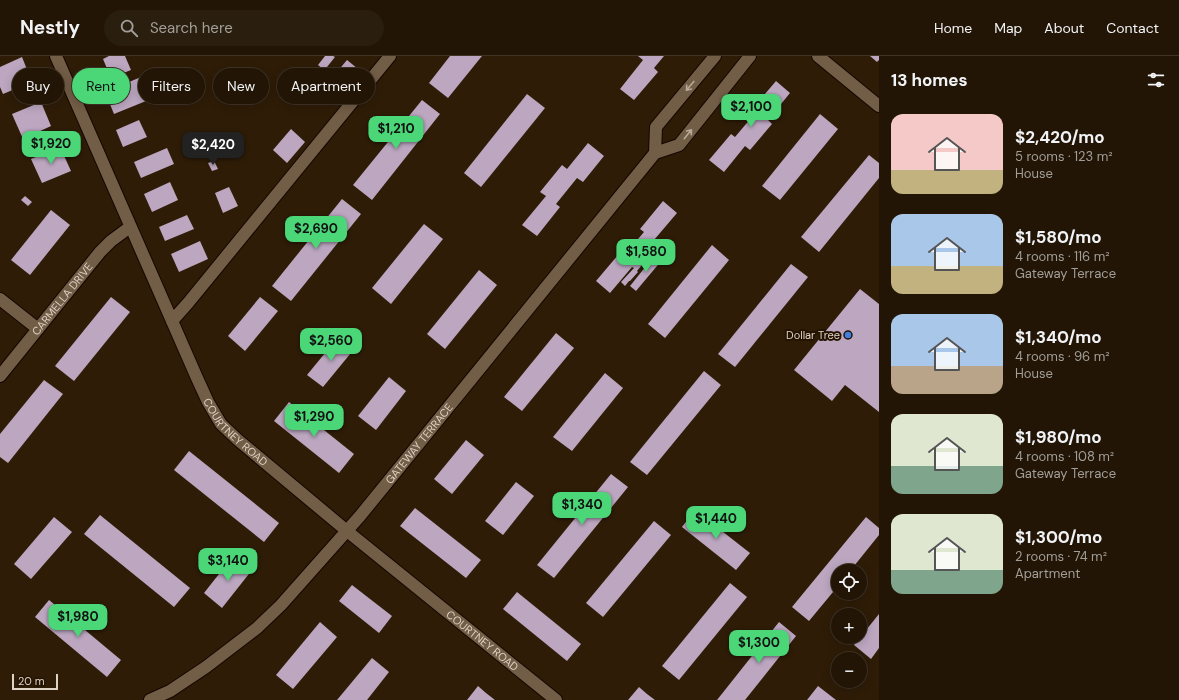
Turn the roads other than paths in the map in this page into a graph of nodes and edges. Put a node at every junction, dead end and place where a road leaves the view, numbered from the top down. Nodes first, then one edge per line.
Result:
1 (56, 56) edge
2 (390, 56) edge
3 (715, 56) edge
4 (750, 56) edge
5 (818, 56) edge
6 (879, 106) edge
7 (655, 153) junction
8 (130, 227) junction
9 (0, 298) edge
10 (172, 321) junction
11 (38, 329) junction
12 (0, 376) edge
13 (347, 531) junction
14 (150, 700) edge
15 (556, 700) edge

1 - 8 street, COURTNEY ROAD
2 - 10 street
3 -> 7 street
7 -> 4 street
5 - 6 street
7 - 13 street, GATEWAY TERRACE
8 - 10 street, COURTNEY ROAD
8 - 11 street, CARMELLA DRIVE
9 - 11 street
10 - 13 street, COURTNEY ROAD
11 - 12 street, CARMELLA DRIVE
13 - 14 street, GATEWAY TERRACE
13 - 15 street, COURTNEY ROAD

